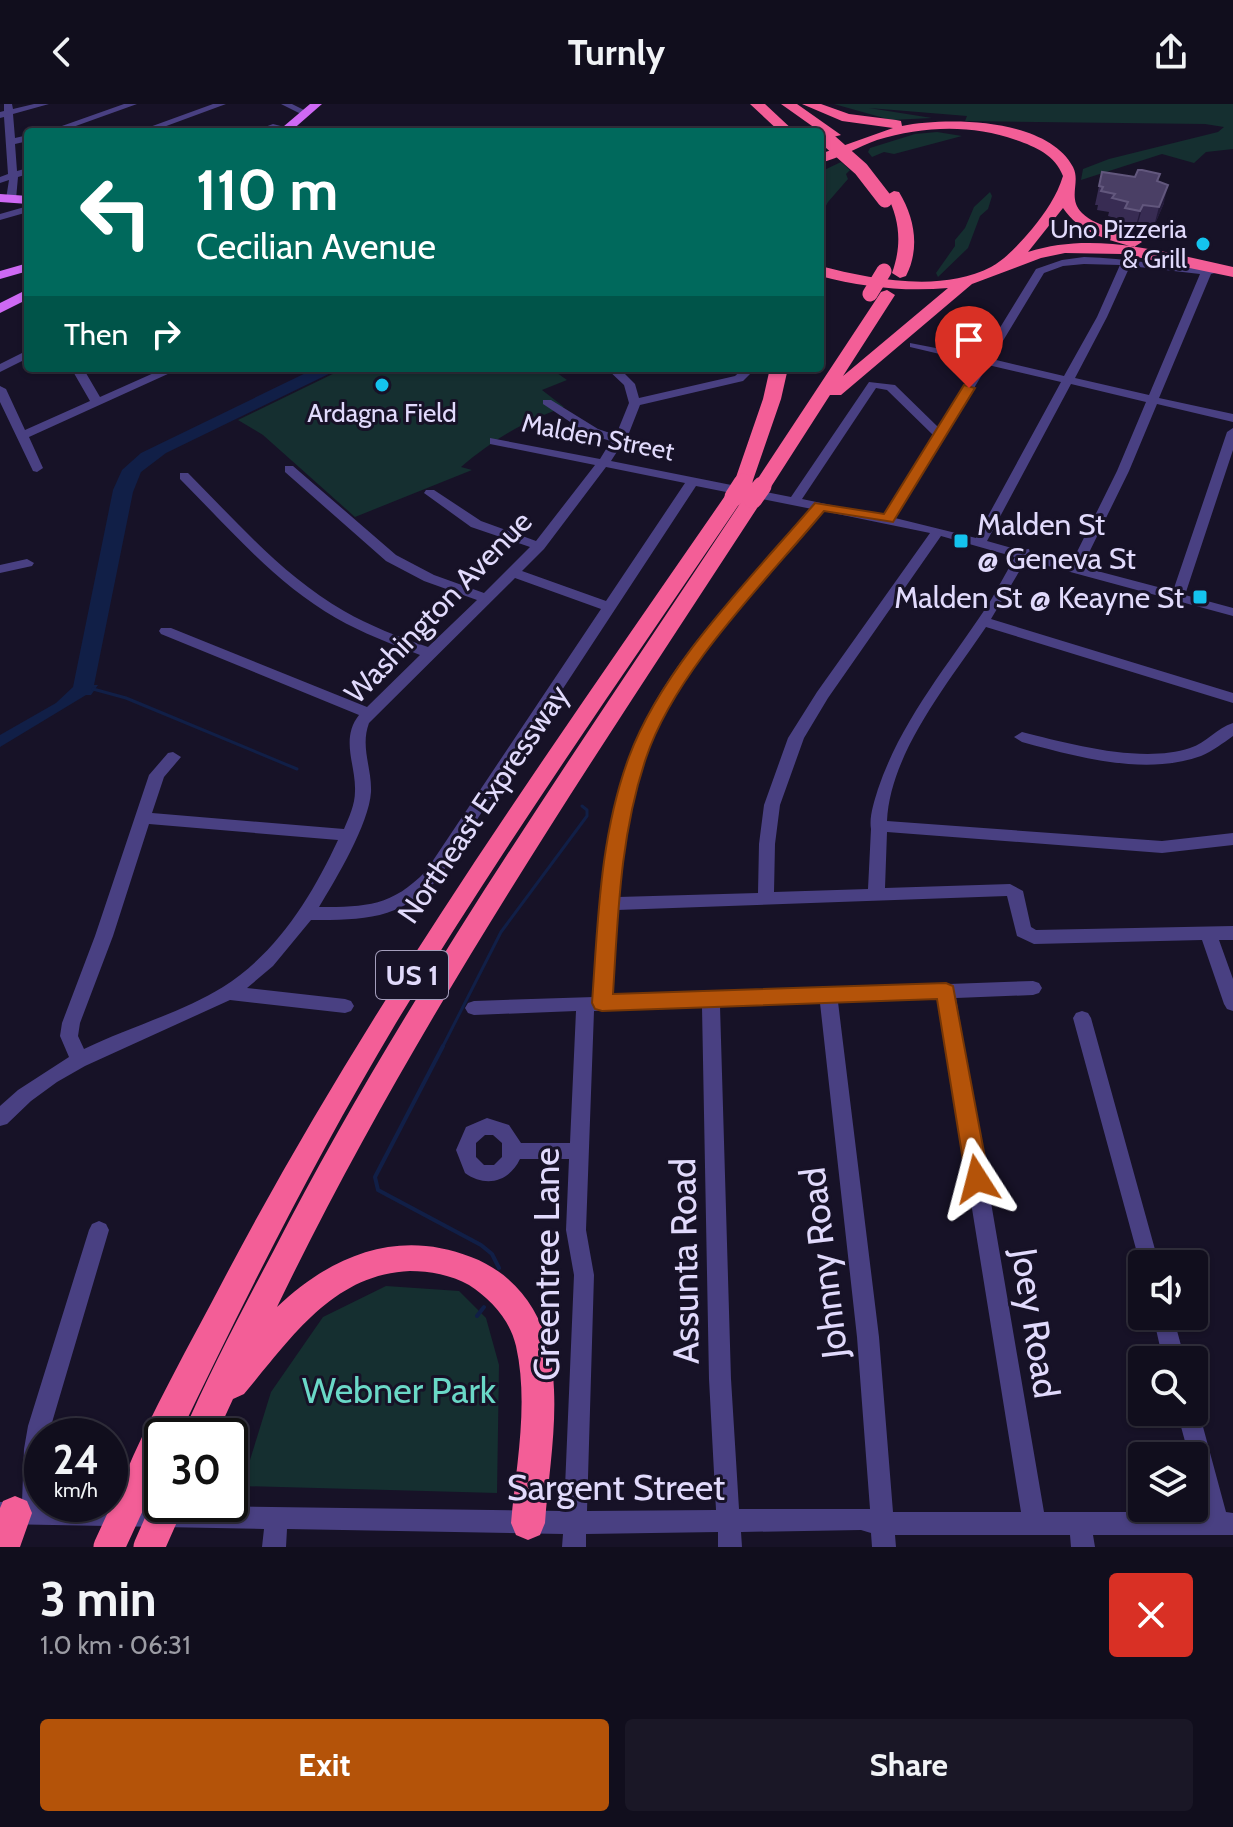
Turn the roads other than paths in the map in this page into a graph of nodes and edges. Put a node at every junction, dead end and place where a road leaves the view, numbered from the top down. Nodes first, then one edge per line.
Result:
1 (45, 104) edge
2 (133, 104) edge
3 (222, 104) edge
4 (285, 104) edge
5 (317, 104) edge
6 (757, 104) edge
7 (776, 104) edge
8 (788, 104) edge
9 (809, 104) edge
10 (6, 111) edge
11 (306, 113) junction
12 (918, 125) junction
13 (62, 128) edge
14 (153, 128) edge
15 (287, 128) edge
16 (784, 128) edge
17 (815, 128) edge
18 (818, 128) edge
19 (825, 134) edge
20 (24, 139) edge
21 (11, 142) junction
22 (824, 157) edge
23 (24, 172) edge
24 (13, 176) junction
25 (0, 180) edge
26 (1067, 186) junction
27 (6, 199) edge
28 (24, 210) edge
29 (0, 217) edge
30 (1127, 262) junction
31 (24, 268) edge
32 (1223, 270) edge
33 (994, 271) junction
34 (824, 272) edge
35 (0, 275) edge
36 (969, 278) junction
37 (24, 295) edge
38 (0, 309) edge
39 (914, 345) dead end
40 (24, 355) edge
41 (985, 362) junction
42 (0, 369) edge
43 (79, 372) edge
44 (166, 372) edge
45 (616, 372) edge
46 (747, 372) edge
47 (778, 372) edge
48 (1067, 380) junction
49 (0, 389) edge
50 (1151, 399) junction
51 (547, 402) dead end
52 (97, 403) junction
53 (635, 403) junction
54 (797, 418) junction
55 (1233, 418) edge
56 (1233, 432) edge
57 (940, 435) junction
58 (22, 436) junction
59 (494, 441) dead end
60 (617, 443) junction
61 (603, 463) junction
62 (37, 468) dead end
63 (289, 469) dead end
64 (637, 470) junction
65 (184, 476) dead end
66 (692, 483) junction
67 (748, 491) junction
68 (430, 493) dead end
69 (795, 500) junction
70 (821, 506) junction
71 (888, 519) junction
72 (938, 531) junction
73 (980, 542) junction
74 (539, 546) junction
75 (1024, 552) junction
76 (27, 563) dead end
77 (1076, 566) junction
78 (0, 569) edge
79 (512, 572) junction
80 (1178, 596) junction
81 (485, 598) junction
82 (609, 607) junction
83 (1233, 612) edge
84 (983, 621) junction
85 (166, 631) dead end
86 (429, 653) junction
87 (1233, 698) edge
88 (367, 713) junction
89 (1233, 728) edge
90 (1022, 737) dead end
91 (173, 757) dead end
92 (142, 818) junction
93 (877, 826) junction
94 (349, 835) junction
95 (1233, 839) edge
96 (876, 895) junction
97 (766, 899) junction
98 (609, 904) junction
99 (308, 914) junction
100 (1208, 933) junction
101 (1233, 933) edge
102 (1033, 988) dead end
103 (946, 991) junction
104 (228, 993) junction
105 (828, 996) junction
106 (711, 999) junction
107 (594, 1004) junction
108 (1233, 1004) edge
109 (345, 1006) dead end
110 (474, 1008) dead end
111 (1082, 1018) dead end
112 (79, 1060) junction
113 (0, 1118) edge
114 (514, 1151) dead end
115 (579, 1151) junction
116 (99, 1230) dead end
117 (1145, 1250) edge
118 (215, 1402) junction
119 (207, 1418) edge
120 (1193, 1426) edge
121 (16, 1513) edge
122 (277, 1518) junction
123 (729, 1521) junction
124 (160, 1522) edge
125 (528, 1523) junction
126 (880, 1523) junction
127 (1034, 1523) junction
128 (1080, 1523) junction
129 (1225, 1524) edge
130 (575, 1535) edge
131 (3, 1547) edge
132 (109, 1547) edge
133 (149, 1547) edge
134 (274, 1547) edge
135 (730, 1547) edge
136 (884, 1547) edge
137 (1083, 1547) edge

1 - 10 street
2 - 13 street
3 - 14 street
4 - 11 street
5 - 11 main road
6 - 16 highway
7 - 17 highway, US 1
8 - 18 highway, US 1
9 - 12 highway
10 - 21 street
11 - 15 main road
12 - 22 highway
12 - 26 highway
19 - 54 highway, US 1, bridge
20 - 21 street
21 - 24 street
23 - 24 street
24 - 25 street
24 - 27 street
26 - 32 highway
26 - 33 highway
28 - 29 street
30 - 32 street
30 - 41 street
30 - 48 street
31 - 35 main road
32 - 33 highway
32 - 50 street
33 - 36 highway
34 - 36 highway
36 - 54 highway
37 - 38 main road
39 - 41 street
40 - 42 street
41 - 48 street
41 - 57 street
43 - 52 street
44 - 52 street
45 - 53 street
46 - 53 street
47 - 67 highway
48 - 50 street
48 - 73 street
49 - 58 street
50 - 55 street
50 - 77 street
51 - 60 street
52 - 58 street
53 - 60 street, Washington Avenue
54 - 67 highway, Northeast Expressway / US 1
56 - 80 street
57 - 69 street
57 - 71 street
58 - 62 street
59 - 61 street, Malden Street
60 - 61 street, Washington Avenue
60 - 64 street
61 - 64 street, Malden Street
61 - 74 street, Washington Avenue
63 - 81 street
64 - 66 street, Malden Street
65 - 86 street
66 - 69 street, Malden Street
66 - 82 street
67 - 118 highway, Northeast Expressway / US 1
67 - 132 highway, Northeast Expressway / US 1, bridge
68 - 74 street
69 - 70 street, Malden Street
70 - 71 street, Malden Street
70 - 98 street, Greentree Lane
71 - 72 street, Malden Street
72 - 73 street, Malden Street
72 - 97 street
73 - 75 street, Malden Street
74 - 79 street, Washington Avenue
75 - 77 street, Malden Street
75 - 84 street
76 - 78 street
77 - 80 street, Malden Street
79 - 81 street, Washington Avenue
79 - 82 street
80 - 83 street, Malden Street
81 - 86 street, Washington Avenue
82 - 99 street
84 - 87 street
84 - 93 street
85 - 88 street
86 - 88 street, Washington Avenue
88 - 94 street, Washington Avenue
89 - 90 street
91 - 92 street
92 - 94 street
92 - 112 street
93 - 95 street
93 - 96 street
94 - 99 street, Washington Avenue
96 - 97 street
96 - 100 street
97 - 98 street
98 - 107 street, Greentree Lane
99 - 104 street, Washington Avenue
100 - 101 street
100 - 108 street
102 - 103 street
103 - 105 street
103 - 127 street, Joey Road
104 - 109 street
104 - 112 street, Washington Avenue
105 - 106 street
105 - 126 street, Johnny Road
106 - 107 street
106 - 123 street, Assunta Road
107 - 110 street
107 - 115 street, Greentree Lane
111 - 117 street
112 - 113 street, Washington Avenue
114 - 115 street
115 - 130 street, Greentree Lane
116 - 121 street
118 - 119 highway, Northeast Expressway / US 1
118 - 125 highway
120 - 129 street
121 - 122 street, Sargent Street
121 - 131 highway
122 - 125 street, Sargent Street
122 - 134 street
123 - 126 street, Sargent Street
123 - 130 street, Sargent Street
123 - 135 street, Assunta Road
124 - 133 highway, bridge
125 - 130 street, Sargent Street
126 - 127 street, Sargent Street
126 - 136 street, Johnny Road
127 - 128 street, Sargent Street
128 - 129 street, Sargent Street
128 - 137 street

